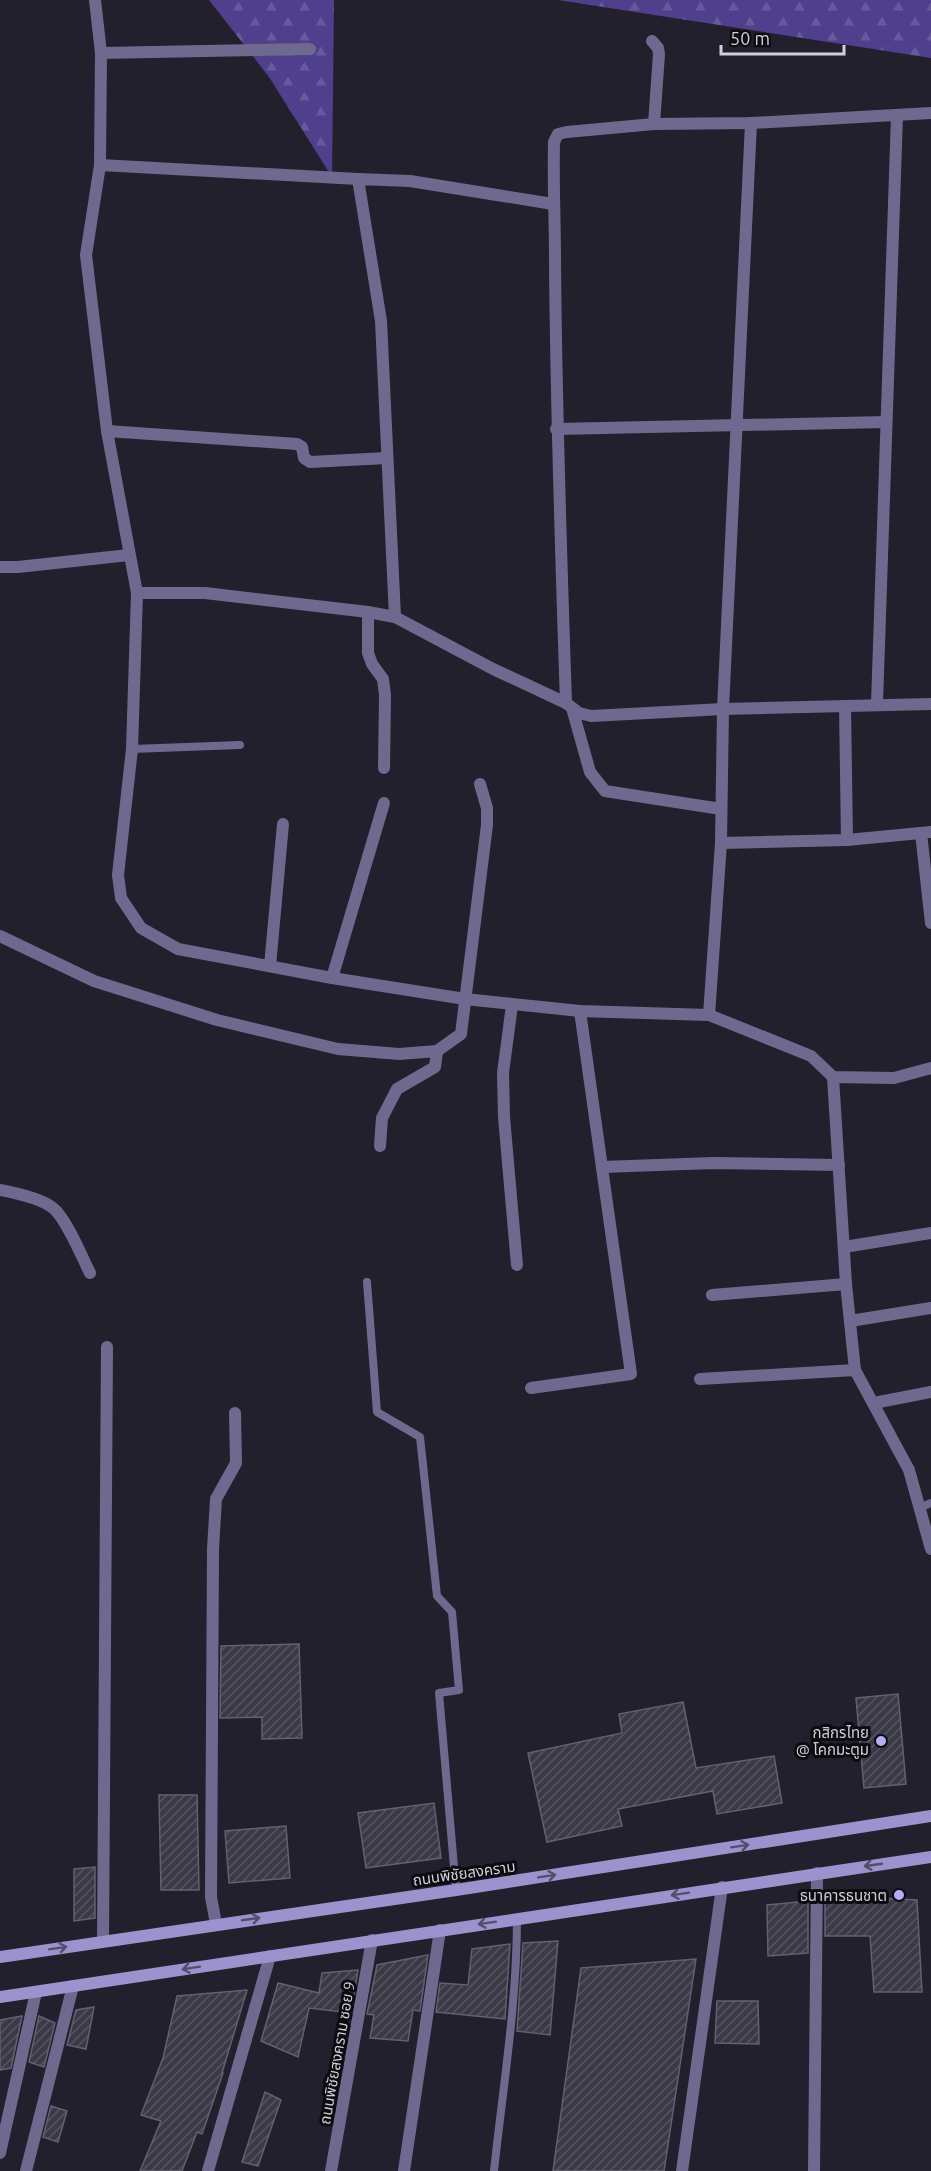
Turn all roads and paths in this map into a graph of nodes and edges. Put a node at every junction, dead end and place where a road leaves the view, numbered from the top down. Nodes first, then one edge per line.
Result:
1 (95, 0) edge
2 (652, 41) dead end
3 (310, 49) dead end
4 (101, 53) junction
5 (931, 113) edge
6 (897, 115) junction
7 (751, 123) junction
8 (654, 124) junction
9 (100, 165) junction
10 (358, 179) junction
11 (553, 204) junction
12 (886, 422) junction
13 (737, 426) junction
14 (556, 429) junction
15 (107, 431) junction
16 (387, 458) junction
17 (129, 555) junction
18 (0, 567) edge
19 (137, 593) junction
20 (368, 612) junction
21 (395, 617) junction
22 (877, 704) junction
23 (931, 704) edge
24 (569, 706) junction
25 (845, 706) junction
26 (723, 709) junction
27 (240, 745) dead end
28 (132, 749) junction
29 (384, 768) dead end
30 (480, 784) dead end
31 (384, 802) dead end
32 (721, 809) junction
33 (283, 824) dead end
34 (926, 832) edge
35 (847, 840) junction
36 (721, 843) junction
37 (931, 922) edge
38 (0, 936) edge
39 (270, 966) junction
40 (332, 978) junction
41 (465, 999) junction
42 (512, 1005) junction
43 (580, 1011) junction
44 (709, 1015) junction
45 (437, 1051) junction
46 (931, 1068) edge
47 (833, 1077) junction
48 (380, 1146) dead end
49 (839, 1165) junction
50 (602, 1167) junction
51 (0, 1190) edge
52 (931, 1233) edge
53 (844, 1247) junction
54 (517, 1265) dead end
55 (90, 1273) dead end
56 (367, 1282) dead end
57 (846, 1284) junction
58 (712, 1294) dead end
59 (931, 1308) edge
60 (850, 1321) junction
61 (107, 1347) dead end
62 (855, 1370) junction
63 (700, 1379) dead end
64 (531, 1388) dead end
65 (931, 1392) edge
66 (874, 1403) junction
67 (235, 1413) dead end
68 (925, 1505) edge
69 (931, 1549) edge
70 (931, 1816) edge
71 (931, 1857) edge
72 (817, 1873) junction
73 (722, 1887) junction
74 (456, 1890) junction
75 (517, 1918) junction
76 (216, 1924) junction
77 (440, 1930) junction
78 (103, 1941) junction
79 (372, 1941) junction
80 (270, 1956) junction
81 (0, 1957) edge
82 (73, 1986) junction
83 (36, 1992) junction
84 (0, 1997) edge
85 (0, 2153) edge
86 (26, 2171) edge
87 (208, 2171) edge
88 (331, 2171) edge
89 (404, 2171) edge
90 (494, 2171) edge
91 (682, 2171) edge
92 (814, 2171) edge

1 - 4 street
2 - 8 street
3 - 4 street
4 - 9 street
5 - 6 street
6 - 7 street
6 - 12 street
7 - 8 street
7 - 13 street
8 - 11 street
9 - 10 street
9 - 15 street
10 - 11 street
10 - 16 street
11 - 14 street
12 - 13 street
12 - 22 street
13 - 14 street
13 - 26 street
14 - 24 street
15 - 16 street
15 - 17 street
16 - 21 street
17 - 18 street
17 - 19 street
19 - 20 street
19 - 28 street
20 - 21 street
20 - 29 street
21 - 24 street
22 - 23 street
22 - 25 street
24 - 26 street
24 - 32 street
25 - 26 street
25 - 35 street
26 - 32 street
27 - 28 lane
28 - 39 street
30 - 41 street
31 - 40 street
32 - 36 street
33 - 39 street
34 - 35 street
34 - 37 street
35 - 36 street
36 - 44 street
38 - 45 street
39 - 40 street
40 - 41 street
41 - 42 street
41 - 45 street
42 - 43 street
42 - 54 street
43 - 44 street
43 - 50 street
44 - 47 street
45 - 48 street
46 - 47 street
47 - 49 street
49 - 50 street
49 - 53 street
50 - 64 street
51 - 55 street
52 - 53 street
53 - 57 street
56 - 74 lane
57 - 58 street
57 - 60 street
59 - 60 street
60 - 62 street
61 - 78 street
62 - 63 street
62 - 66 street
65 - 66 street
66 - 68 street
67 - 76 street
68 - 69 street
74 -> 70 main road, ถนนพิชัยสงคราม
71 -> 72 main road
72 - 73 main road
72 - 92 street
73 -> 75 main road
73 - 91 street
76 -> 74 main road, ถนนพิชัยสงคราม
75 -> 77 main road
75 - 90 lane
76 - 78 main road, ถนนพิชัยสงคราม
77 - 79 main road
77 - 89 street
81 -> 78 main road, ถนนพิชัยสงคราม
79 - 80 main road
79 - 88 street, ถนนพิชัยสงคราม ซอย 9
80 -> 82 main road
80 - 87 street
82 - 83 main road
82 - 86 street
83 - 84 main road
83 - 85 street

